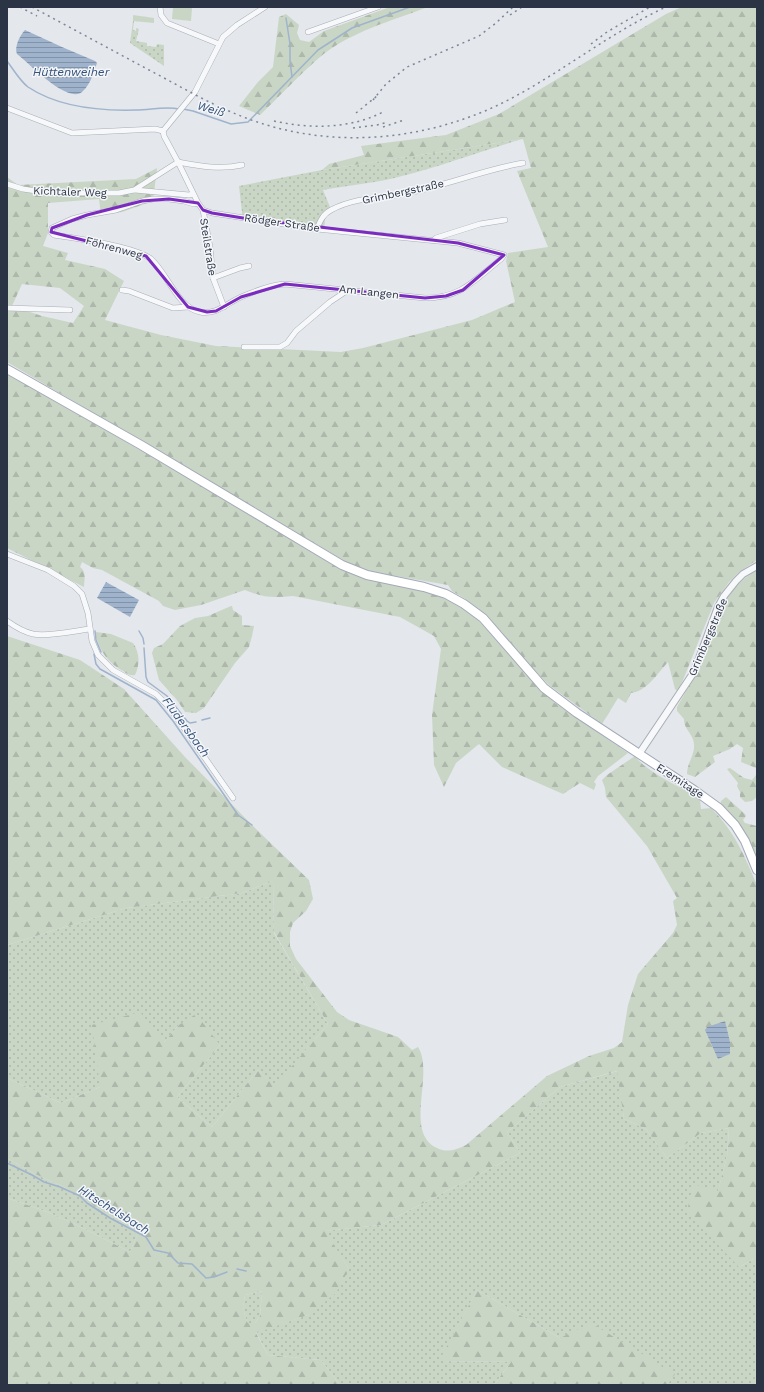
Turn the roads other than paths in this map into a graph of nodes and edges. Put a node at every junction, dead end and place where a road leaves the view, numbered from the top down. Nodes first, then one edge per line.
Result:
1 (160, 7) edge
2 (265, 7) edge
3 (378, 7) edge
4 (308, 32) dead end
5 (219, 44) junction
6 (7, 108) edge
7 (163, 131) junction
8 (178, 162) junction
9 (523, 163) dead end
10 (242, 165) dead end
11 (7, 184) edge
12 (134, 190) junction
13 (193, 194) junction
14 (198, 203) junction
15 (202, 210) junction
16 (504, 220) dead end
17 (317, 228) junction
18 (434, 240) junction
19 (504, 255) joint
20 (250, 266) dead end
21 (213, 278) junction
22 (122, 290) dead end
23 (348, 290) junction
24 (188, 307) junction
25 (224, 307) junction
26 (7, 308) edge
27 (70, 310) dead end
28 (244, 347) dead end
29 (7, 369) edge
30 (7, 554) edge
31 (757, 566) edge
32 (7, 621) edge
33 (90, 629) junction
34 (639, 754) junction
35 (233, 798) dead end
36 (757, 870) edge

1 - 5 street
2 - 5 street
3 - 4 street
5 - 7 street
6 - 7 street
7 - 8 street
8 - 10 street
8 - 12 street, Kichtaler Weg
8 - 13 street
9 - 17 street, Grimbergstraße
11 - 12 street, Kichtaler Weg
12 - 13 street, Kichtaler Weg
13 - 14 street
14 - 15 street
14 - 24 street, Föhrenweg
15 - 17 street, Rödger Straße
15 - 21 street, Steilstraße
16 - 18 street
17 - 18 street, Rödger Straße
18 - 19 street, Rödger Straße
19 - 23 street, Am Langen
20 - 21 street
21 - 25 street, Steilstraße
22 - 24 street
23 - 25 street, Am Langen
23 - 28 street
24 - 25 street
26 - 27 street
29 - 34 main road, Eremitage
30 - 33 street
31 - 34 street, Grimbergstraße
32 - 33 street
33 - 35 street
34 - 36 main road, Eremitage

